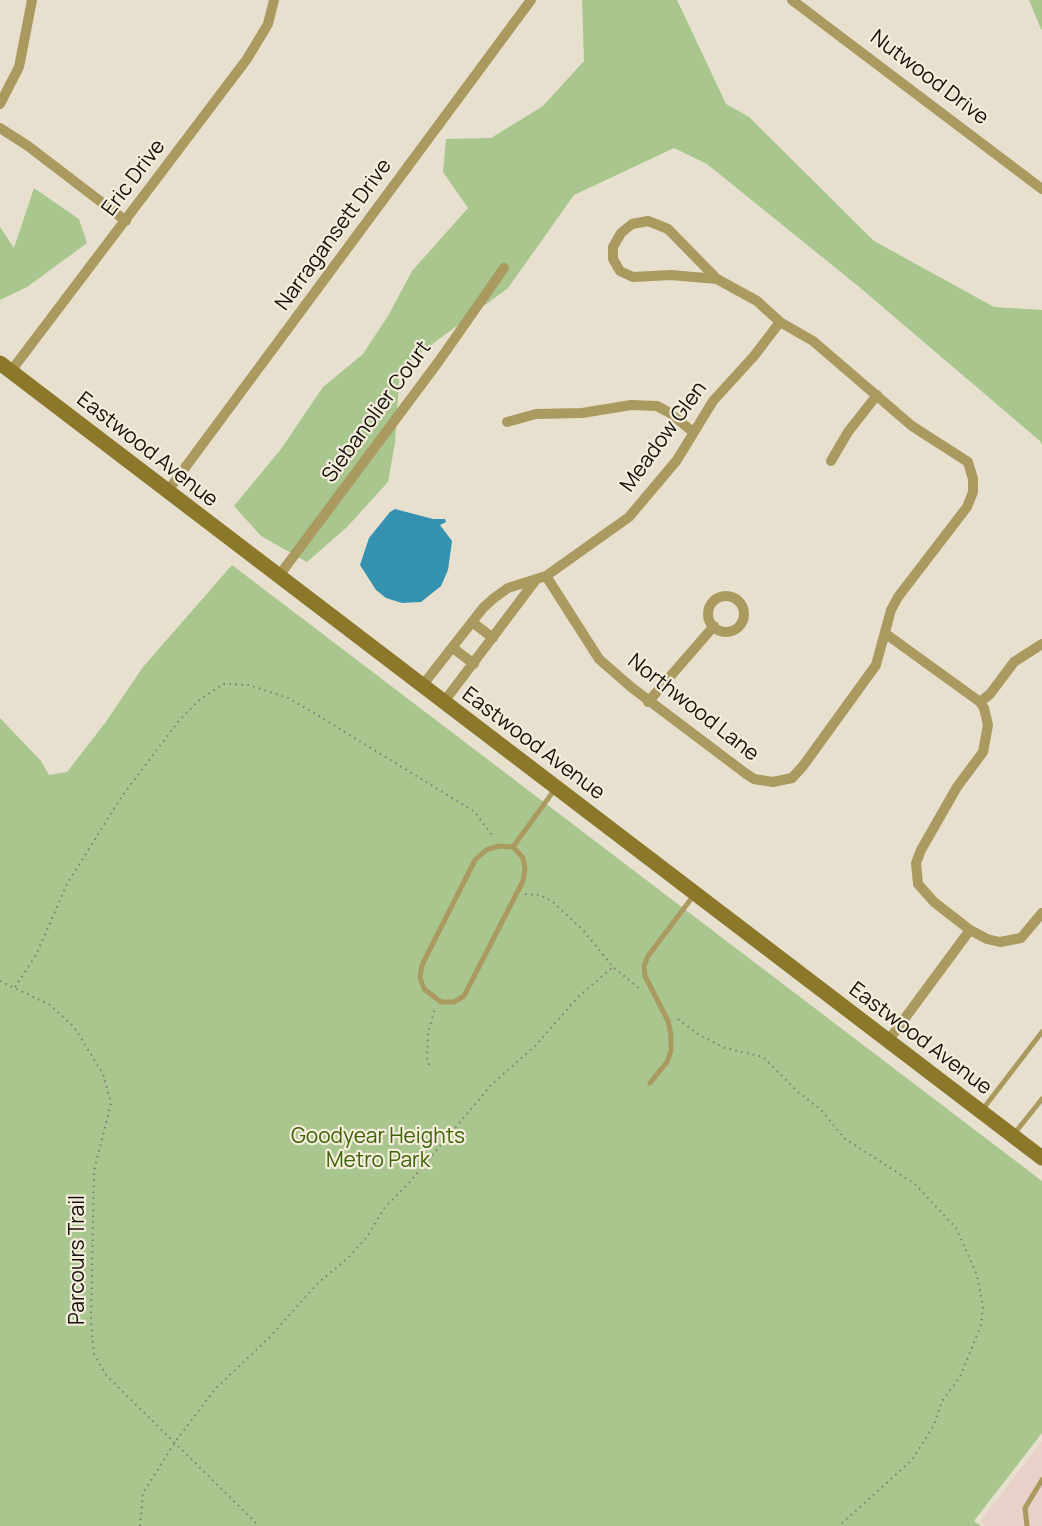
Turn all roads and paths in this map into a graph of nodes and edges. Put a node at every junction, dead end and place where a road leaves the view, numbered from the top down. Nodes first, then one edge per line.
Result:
1 (32, 0) edge
2 (274, 0) edge
3 (531, 0) edge
4 (792, 0) edge
5 (0, 104) edge
6 (0, 128) edge
7 (1042, 189) edge
8 (126, 221) junction
9 (504, 268) dead end
10 (717, 279) junction
11 (780, 322) junction
12 (5, 367) edge
13 (877, 395) junction
14 (507, 422) dead end
15 (693, 432) junction
16 (831, 461) dead end
17 (167, 492) junction
18 (278, 577) junction
19 (541, 579) junction
20 (472, 622) junction
21 (714, 626) dead end
22 (886, 634) junction
23 (493, 638) junction
24 (1042, 644) edge
25 (453, 648) junction
26 (474, 664) junction
27 (422, 686) junction
28 (648, 702) junction
29 (980, 702) junction
30 (443, 703) junction
31 (556, 788) junction
32 (499, 846) junction
33 (513, 847) junction
34 (516, 893) junction
35 (694, 894) junction
36 (1042, 913) edge
37 (970, 930) junction
38 (613, 967) junction
39 (0, 981) edge
40 (15, 987) junction
41 (438, 1000) junction
42 (660, 1005) junction
43 (1042, 1032) edge
44 (888, 1041) junction
45 (429, 1065) dead end
46 (650, 1083) dead end
47 (1042, 1099) edge
48 (981, 1111) junction
49 (1013, 1136) junction
50 (1042, 1158) edge
51 (175, 1442) junction
52 (1042, 1480) edge
53 (140, 1526) edge
54 (259, 1526) edge
55 (839, 1526) edge
56 (1027, 1526) edge

1 - 5 street
2 - 8 street, Eric Drive
3 - 17 street, Narragansett Drive
4 - 7 street, Nutwood Drive
6 - 8 street
8 - 12 street, Eric Drive
9 - 18 street, Siebanolier Court
10 - 10 street, Northwood Lane
10 - 11 street, Northwood Lane
11 - 13 street, Northwood Lane
11 - 15 street, Meadow Glen
12 - 17 street, Eastwood Avenue
13 - 16 street
13 - 22 street, Northwood Lane
14 - 15 street
15 - 19 street, Meadow Glen
17 - 18 street, Eastwood Avenue
18 - 27 street, Eastwood Avenue
19 - 20 street, Meadow Glen
19 - 23 street, Meadow Glen
19 - 28 street, Northwood Lane
20 - 23 street
20 - 25 street, Meadow Glen
21 - 28 street
22 - 28 street, Northwood Lane
22 - 29 street
23 - 26 street, Meadow Glen
24 - 29 street
25 - 26 street
25 - 27 street, Meadow Glen
26 - 30 street, Meadow Glen
27 - 30 street, Eastwood Avenue
29 - 37 street
30 - 31 street, Eastwood Avenue
31 - 33 lane
31 - 35 street, Eastwood Avenue
32 - 33 lane
32 - 40 path
32 - 41 lane
33 - 34 lane
34 - 38 path
34 - 41 lane
35 - 42 lane
35 - 44 street, Eastwood Avenue
36 - 37 street
37 - 44 street
38 - 42 path
38 - 51 path
39 - 40 path, Parcours Trail
40 - 51 path, Parcours Trail
41 - 45 path
42 - 46 lane
42 - 55 path
43 - 48 lane
44 - 48 street, Eastwood Avenue
47 - 49 lane
48 - 49 street, Eastwood Avenue
49 - 50 street, Eastwood Avenue
51 - 53 path
51 - 54 path, Parcours Trail
52 - 56 lane

